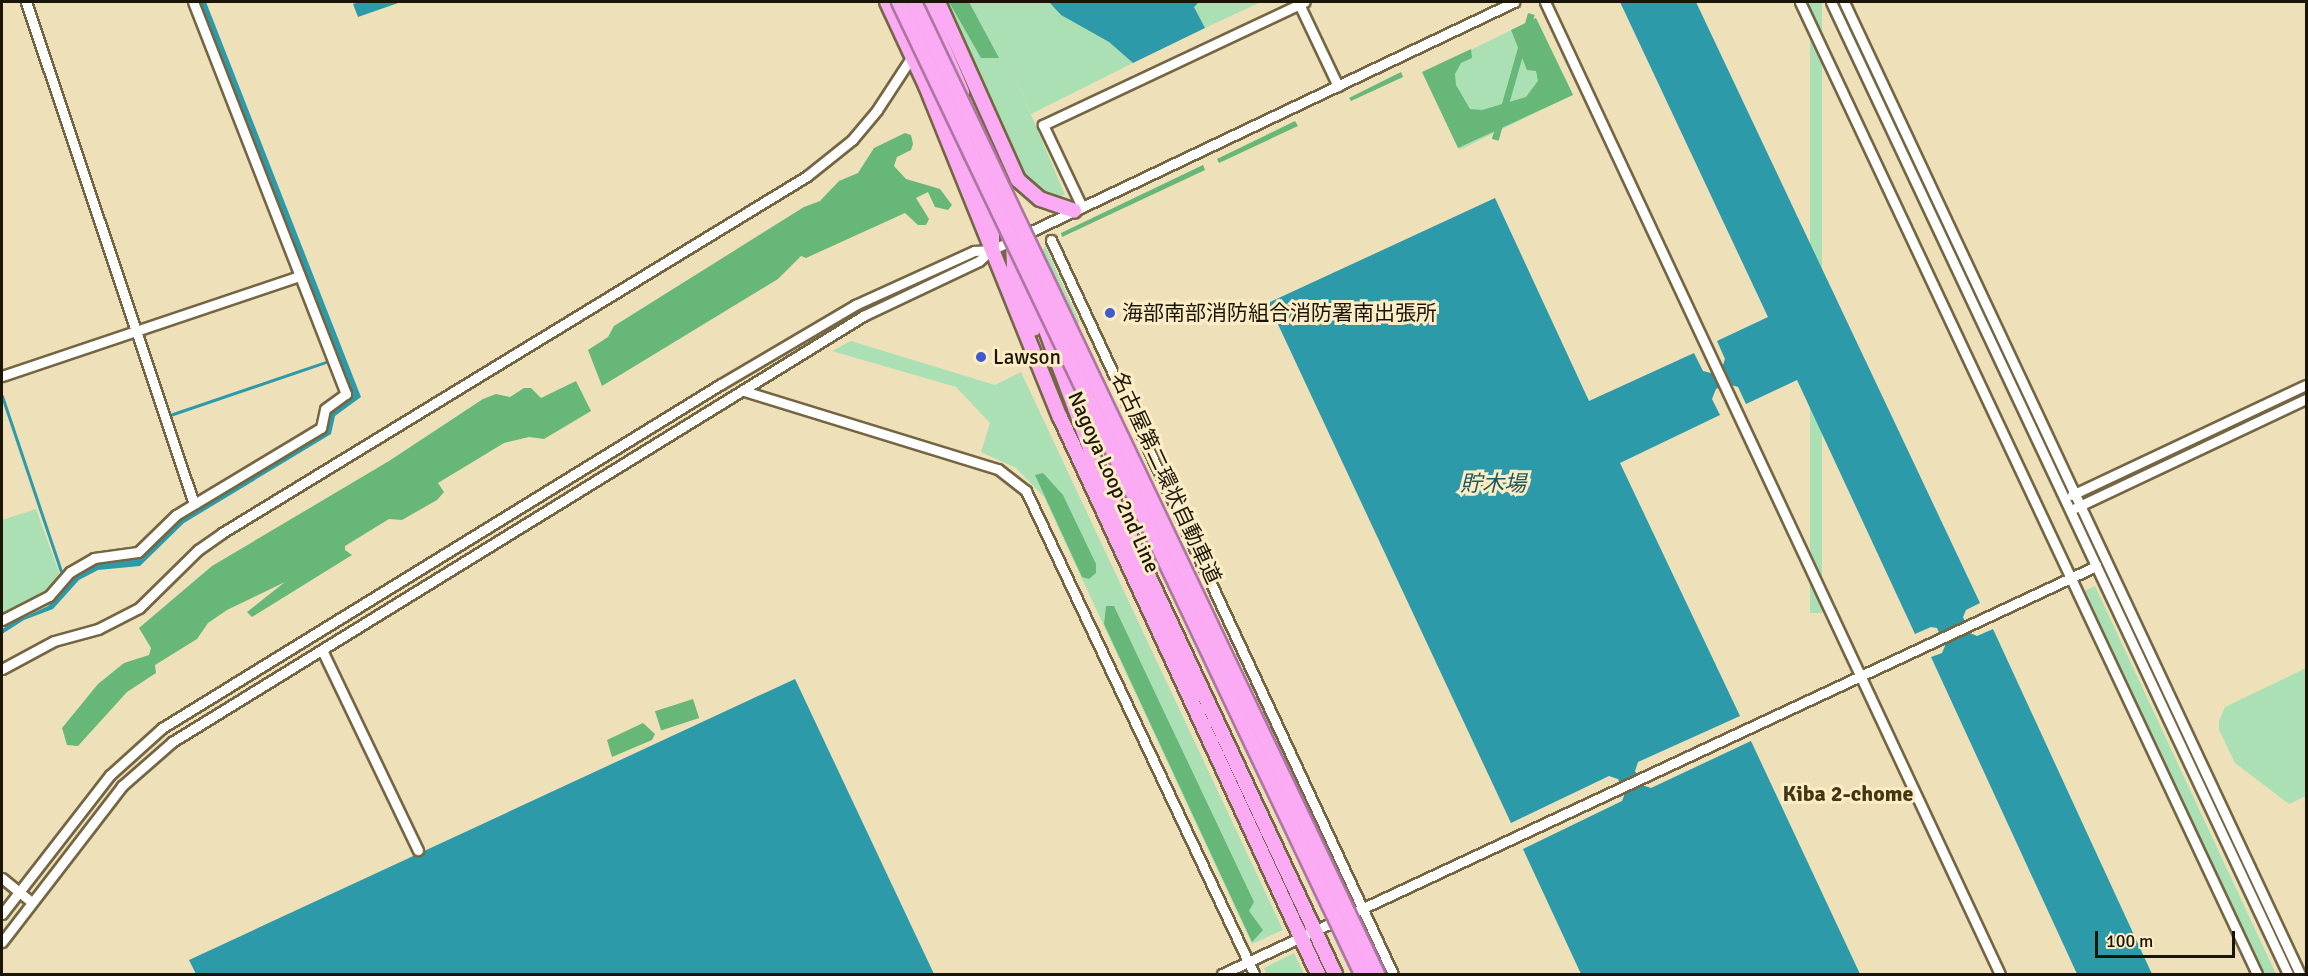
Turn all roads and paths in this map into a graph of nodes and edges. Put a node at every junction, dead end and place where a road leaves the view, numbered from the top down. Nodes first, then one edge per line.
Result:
1 (26, 2) edge
2 (193, 2) edge
3 (887, 2) edge
4 (899, 2) edge
5 (904, 2) edge
6 (914, 2) edge
7 (924, 2) edge
8 (938, 2) edge
9 (1514, 2) edge
10 (1545, 2) edge
11 (1800, 2) edge
12 (1831, 2) edge
13 (1844, 2) edge
14 (1302, 3) edge
15 (912, 55) junction
16 (1338, 86) junction
17 (1078, 209) junction
18 (1013, 240) junction
19 (1051, 240) dead end
20 (992, 249) junction
21 (300, 276) junction
22 (136, 331) junction
23 (2, 376) edge
24 (1045, 381) junction
25 (2307, 385) edge
26 (744, 391) junction
27 (2307, 399) edge
28 (2075, 493) junction
29 (2064, 498) junction
30 (194, 504) junction
31 (2081, 506) junction
32 (2070, 511) junction
33 (2096, 566) junction
34 (2070, 578) junction
35 (2, 620) edge
36 (322, 650) junction
37 (2, 669) edge
38 (1861, 676) junction
39 (418, 850) dead end
40 (2, 878) edge
41 (19, 891) junction
42 (32, 902) junction
43 (1362, 909) junction
44 (2, 914) edge
45 (1315, 931) junction
46 (1300, 938) junction
47 (2, 942) edge
48 (1248, 962) junction
49 (1222, 975) edge
50 (1254, 975) edge
51 (1318, 975) edge
52 (1335, 975) edge
53 (1362, 975) edge
54 (1377, 975) edge
55 (1393, 975) edge
56 (2000, 975) edge
57 (2257, 975) edge
58 (2288, 975) edge
59 (2300, 975) edge

1 - 22 street
2 - 21 street
3 - 15 highway, Nagoya Loop 2nd Line
4 - 53 highway, 名古屋第二環状自動車道, bridge
5 - 20 highway
6 - 54 highway, 名古屋第二環状自動車道, bridge
7 - 18 highway, Nagoya Loop 2nd Line
8 - 17 highway
9 - 16 street
10 - 38 street
11 - 34 street
12 - 29 street
13 - 28 street
14 - 16 street
14 - 17 street
15 - 20 highway, Nagoya Loop 2nd Line
15 - 37 street
16 - 17 street
17 - 18 street
18 - 20 street
18 - 24 highway
18 - 45 highway, Nagoya Loop 2nd Line
19 - 43 street
20 - 24 highway, Nagoya Loop 2nd Line
20 - 26 street
20 - 41 street
21 - 22 street
21 - 30 street
22 - 23 street
22 - 30 street
24 - 46 highway, Nagoya Loop 2nd Line
25 - 28 street
26 - 36 street
26 - 48 street
27 - 31 street
28 - 29 street
28 - 31 street
29 - 32 street
30 - 35 street
31 - 32 street
31 - 59 street
32 - 33 street
33 - 34 street
33 - 58 street
34 - 38 street
34 - 57 street
36 - 39 street
36 - 42 street
38 - 43 street
38 - 56 street
40 - 41 street
41 - 42 street
41 - 44 street
42 - 47 street
43 - 45 street
43 - 55 street
45 - 46 street
45 - 52 highway, Nagoya Loop 2nd Line
46 - 48 street
46 - 51 highway, Nagoya Loop 2nd Line
48 - 49 street
48 - 50 street

